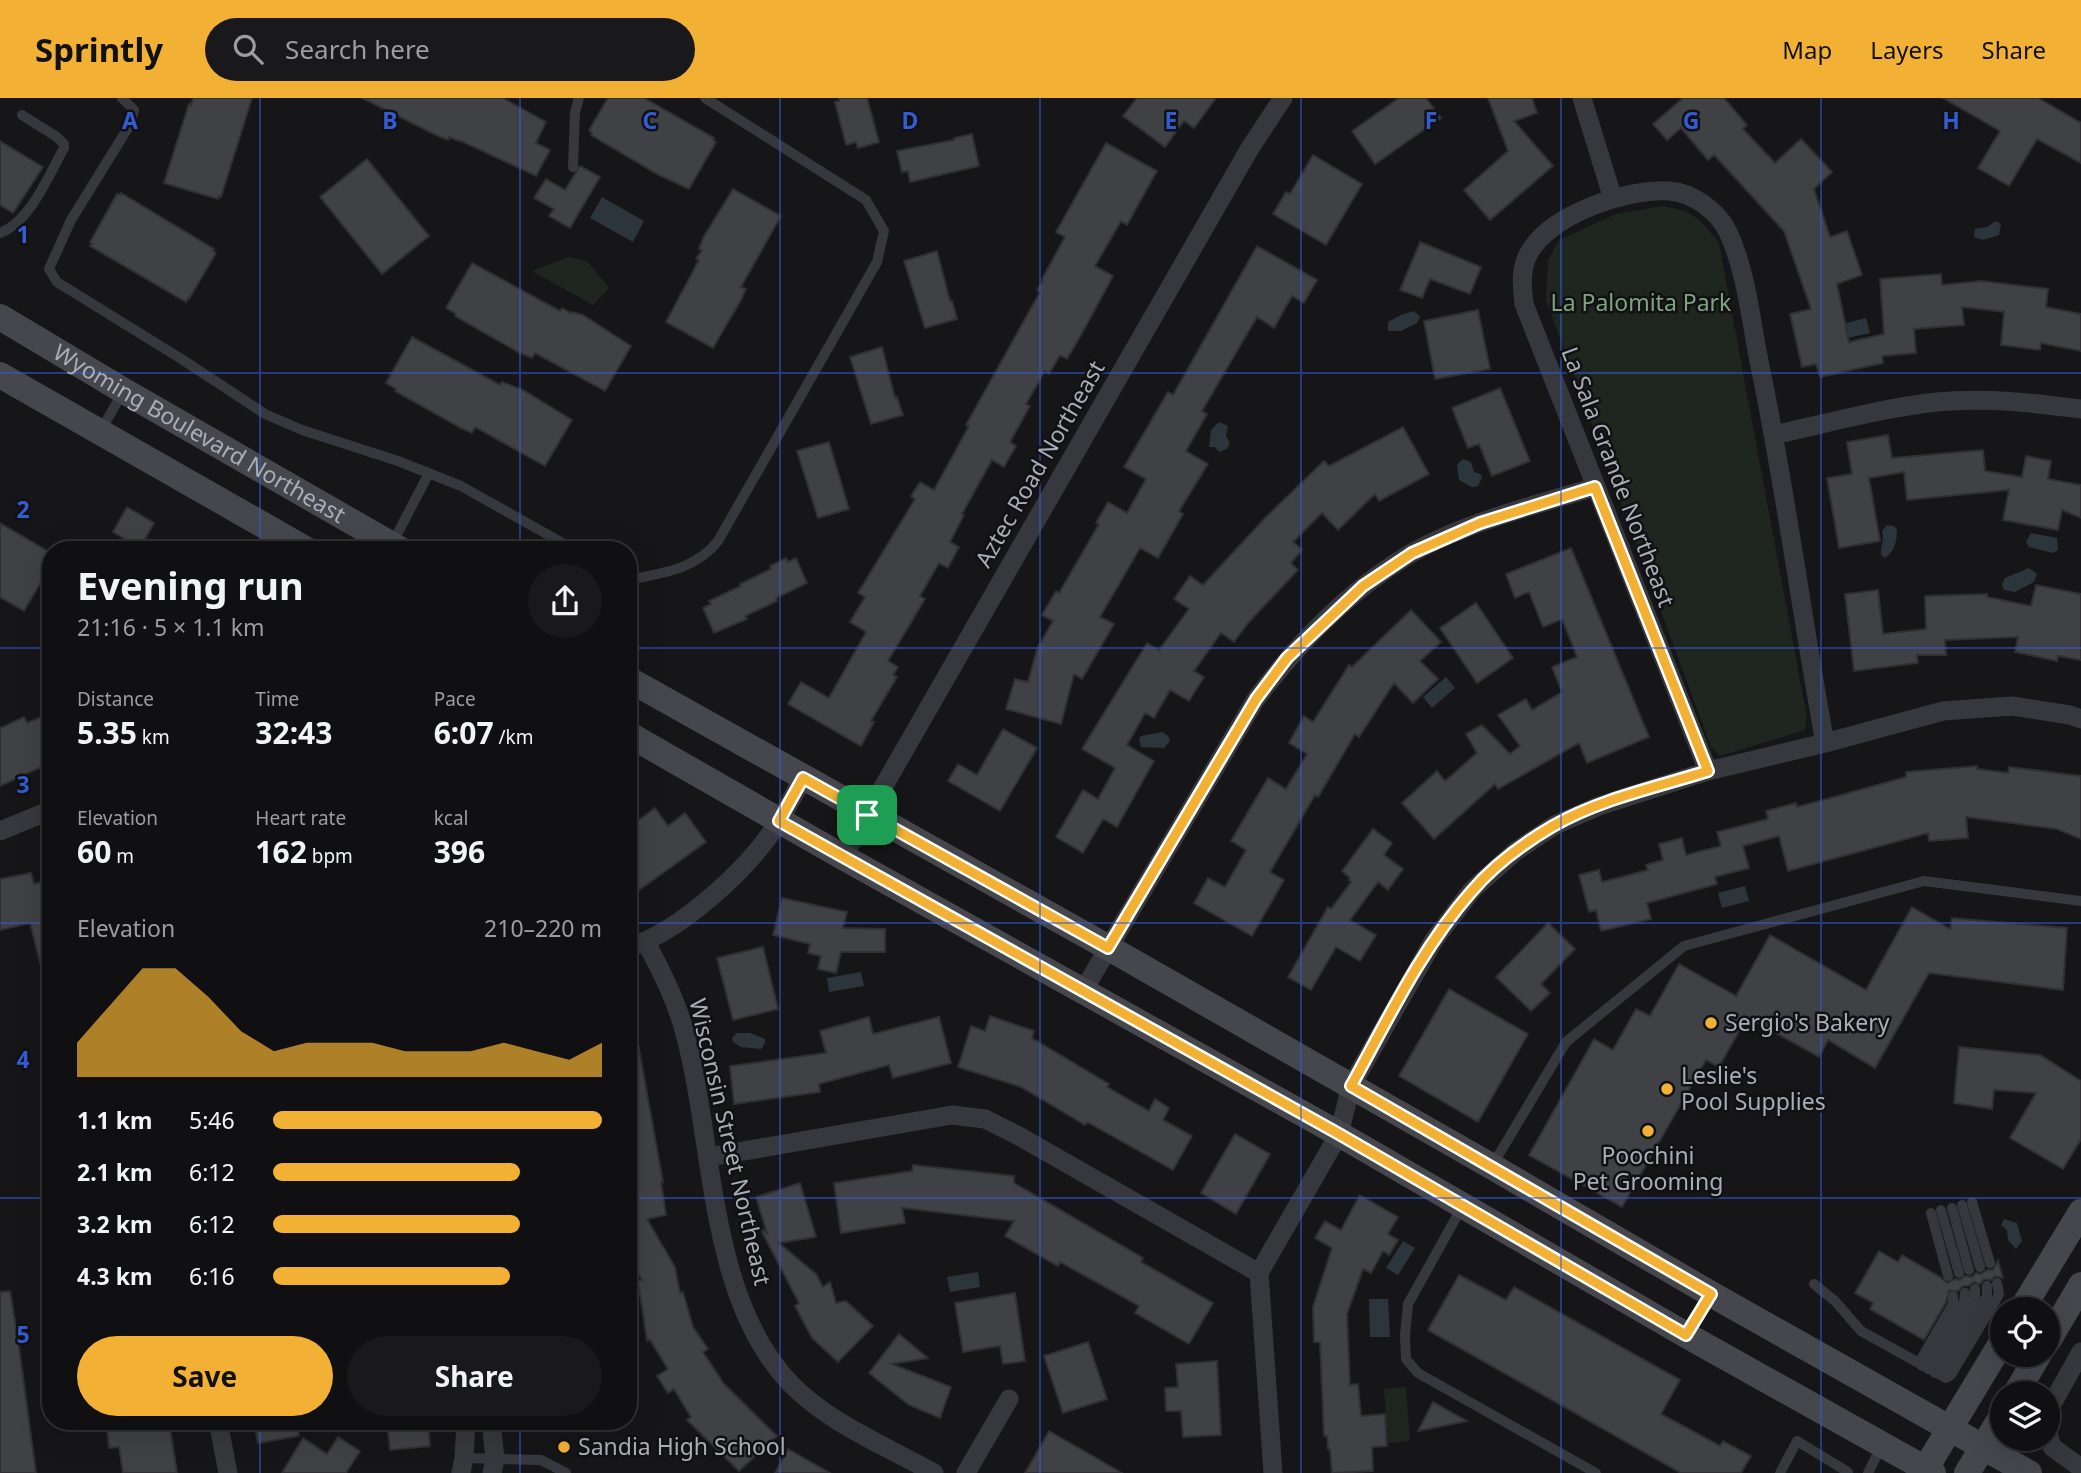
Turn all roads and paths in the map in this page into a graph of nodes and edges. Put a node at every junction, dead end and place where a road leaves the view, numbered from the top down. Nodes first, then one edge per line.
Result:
1 (122, 98) edge
2 (579, 98) edge
3 (705, 98) edge
4 (1283, 98) edge
5 (1582, 98) edge
6 (22, 115) dead end
7 (573, 167) dead end
8 (1613, 199) junction
9 (0, 233) edge
10 (0, 317) edge
11 (0, 375) edge
12 (124, 391) junction
13 (2081, 409) edge
14 (101, 431) junction
15 (1774, 435) junction
16 (429, 473) junction
17 (1595, 487) junction
18 (291, 541) edge
19 (376, 541) edge
20 (386, 541) edge
21 (559, 541) edge
22 (637, 578) edge
23 (637, 684) edge
24 (2081, 719) edge
25 (637, 739) edge
26 (1825, 743) junction
27 (1708, 771) junction
28 (803, 778) junction
29 (42, 814) edge
30 (867, 815) junction
31 (779, 821) junction
32 (0, 831) edge
33 (843, 857) junction
34 (2081, 901) edge
35 (637, 945) edge
36 (1108, 948) junction
37 (1083, 991) junction
38 (1351, 1086) junction
39 (1339, 1134) junction
40 (709, 1157) junction
41 (1492, 1166) junction
42 (1463, 1205) junction
43 (1952, 1208) junction
44 (2081, 1212) edge
45 (1259, 1273) junction
46 (1948, 1276) dead end
47 (1814, 1284) dead end
48 (1992, 1285) dead end
49 (2081, 1286) edge
50 (1975, 1289) dead end
51 (1965, 1293) dead end
52 (1711, 1294) junction
53 (1953, 1296) dead end
54 (2029, 1297) edge
55 (2060, 1321) edge
56 (1686, 1335) junction
57 (2081, 1352) edge
58 (1990, 1362) edge
59 (1925, 1367) junction
60 (2060, 1390) edge
61 (1009, 1399) dead end
62 (1950, 1428) junction
63 (220, 1430) edge
64 (466, 1430) edge
65 (492, 1430) edge
66 (1990, 1436) edge
67 (1882, 1444) junction
68 (1983, 1447) junction
69 (2057, 1451) edge
70 (2074, 1464) edge
71 (463, 1465) edge
72 (494, 1466) edge
73 (1927, 1472) edge
74 (228, 1473) edge
75 (566, 1473) edge
76 (934, 1473) edge
77 (966, 1473) edge
78 (1273, 1473) edge
79 (1596, 1473) edge
80 (1780, 1473) edge
81 (1849, 1473) edge
82 (1868, 1473) edge
83 (1967, 1473) edge
84 (2029, 1473) edge

1 - 16 lane
2 - 7 lane
3 - 22 lane
4 - 30 street, Aztec Road Northeast
5 - 8 street
6 - 9 lane
8 - 15 street, La Sala Grande Northeast
8 - 17 street, La Sala Grande Northeast
10 - 12 main road, Wyoming Boulevard Northeast
11 - 14 main road, Wyoming Boulevard Northeast
12 - 14 lane
12 - 19 main road, Wyoming Boulevard Northeast
13 - 15 street
14 - 18 main road, Wyoming Boulevard Northeast
15 - 26 street, La Sala Grande Northeast
16 - 20 lane
16 - 21 lane
17 - 27 street, La Sala Grande Northeast
17 - 36 street
23 - 28 main road
24 - 26 street
25 - 31 main road
26 - 27 street
27 - 38 street
28 - 30 main road
28 - 31 street
29 - 32 street
30 - 33 street, Aztec Road Northeast
30 - 36 main road
31 - 33 main road
31 - 35 street
33 - 37 main road
34 - 41 lane
35 - 40 street, Wisconsin Street Northeast
36 - 37 street
36 - 38 main road
37 - 39 main road
38 - 39 street
38 - 41 main road
39 - 42 main road
39 - 45 street
40 - 45 street
40 - 76 street, Wisconsin Street Northeast
41 - 52 main road
42 - 56 main road
42 - 79 lane
43 - 43 lane
43 - 46 lane
44 - 54 main road
45 - 78 street
47 - 59 lane
48 - 59 lane
49 - 55 main road
50 - 59 lane
51 - 59 lane
52 - 56 lane
52 - 62 main road
53 - 59 lane
56 - 67 main road
57 - 60 street
58 - 62 main road
61 - 77 street
62 - 68 main road
62 - 73 main road
63 - 74 street
64 - 71 street
65 - 72 street
66 - 68 main road
67 - 73 main road
67 - 82 lane
68 - 83 main road
68 - 84 main road
69 - 70 street
71 - 72 lane
72 - 75 lane
80 - 81 lane

